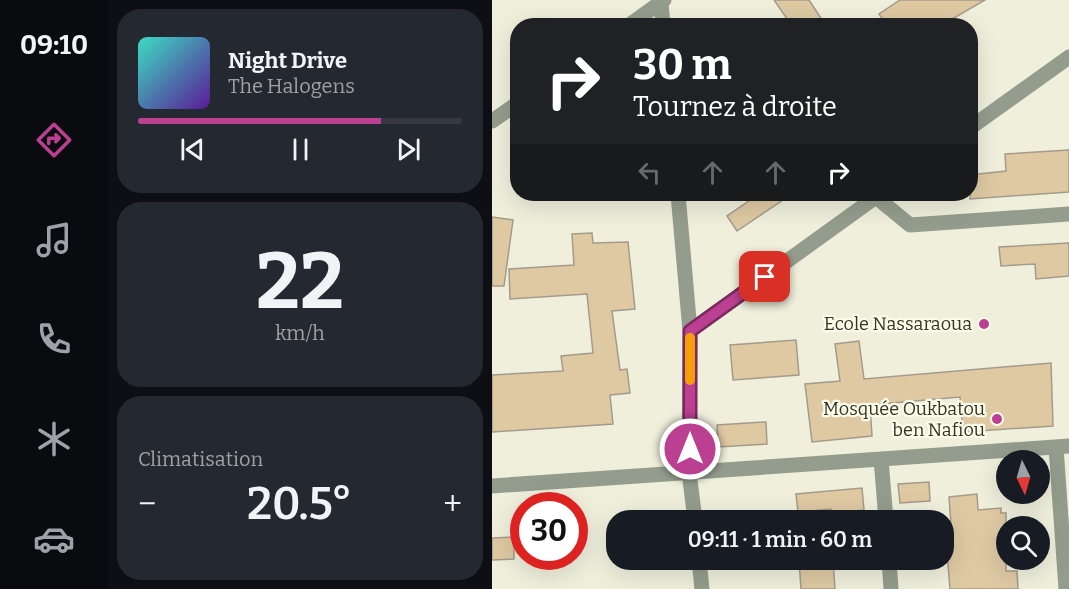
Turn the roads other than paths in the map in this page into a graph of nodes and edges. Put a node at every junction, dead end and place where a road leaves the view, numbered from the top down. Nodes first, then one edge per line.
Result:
1 (662, 1) edge
2 (639, 18) edge
3 (663, 18) edge
4 (1069, 57) edge
5 (510, 109) edge
6 (492, 121) edge
7 (978, 122) edge
8 (679, 201) edge
9 (870, 201) edge
10 (884, 201) edge
11 (1069, 214) edge
12 (690, 331) junction
13 (1062, 446) edge
14 (881, 459) junction
15 (690, 472) junction
16 (492, 486) edge
17 (694, 510) edge
18 (885, 510) edge
19 (700, 570) edge
20 (890, 570) edge
21 (702, 589) edge
22 (891, 589) edge
23 (1065, 589) edge

1 - 2 street
1 - 3 street
4 - 7 street
5 - 6 street
8 - 12 street
9 - 12 street
10 - 11 street
12 - 15 street
13 - 14 street
13 - 23 street
14 - 15 street
14 - 18 street
15 - 16 street
15 - 17 street
19 - 21 street
20 - 22 street

